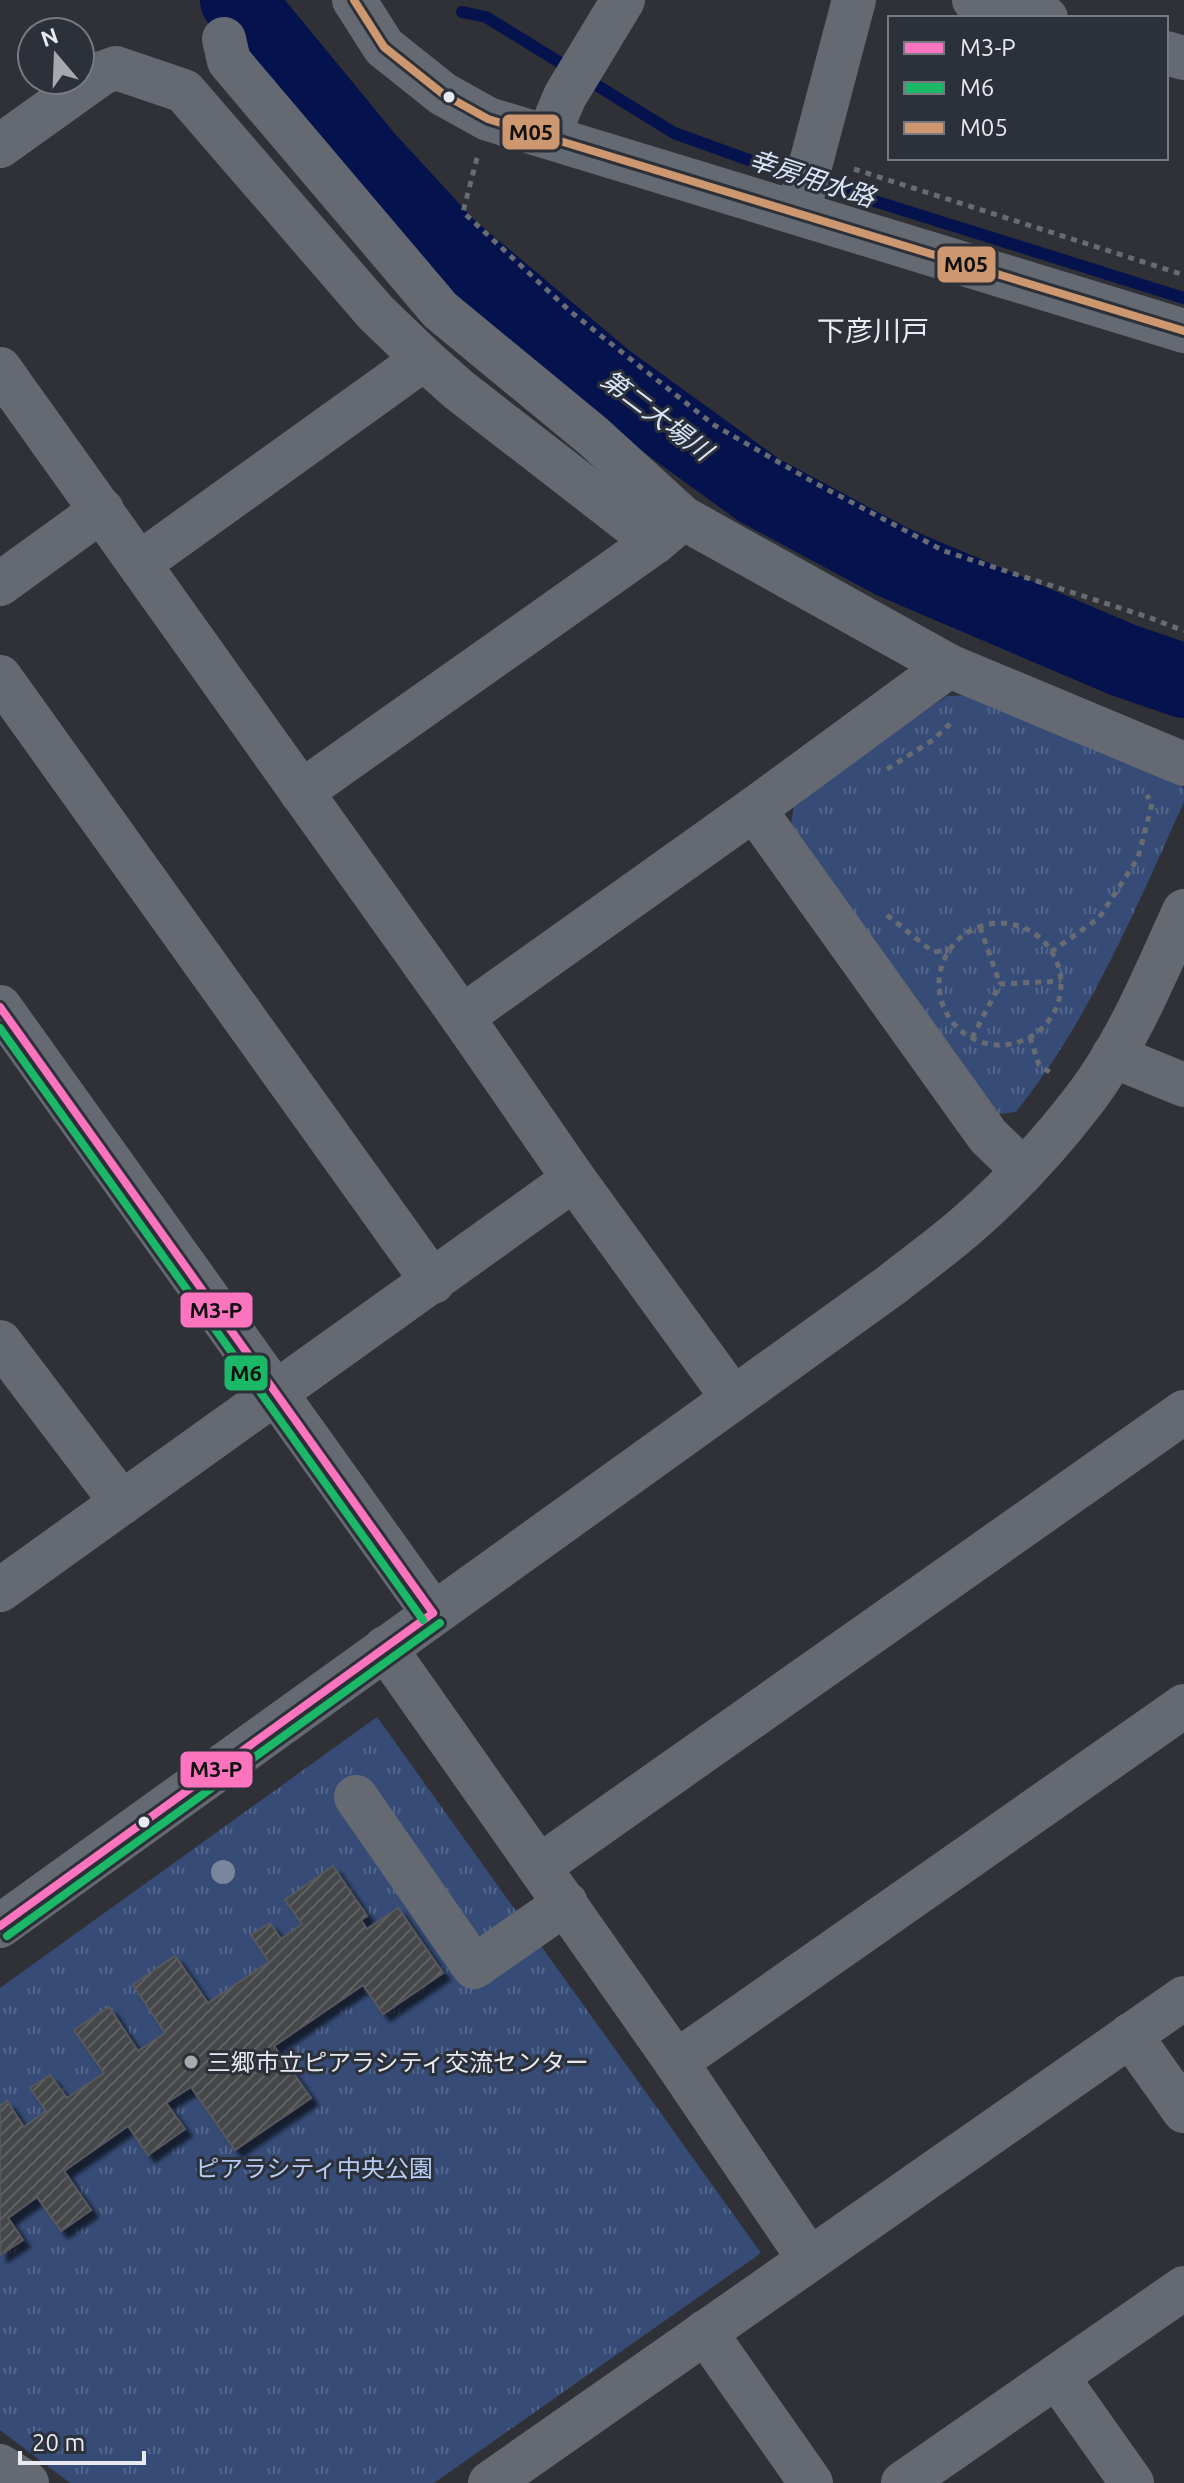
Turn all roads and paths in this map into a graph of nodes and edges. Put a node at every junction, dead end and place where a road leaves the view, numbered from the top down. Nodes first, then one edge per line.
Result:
1 (354, 0) edge
2 (623, 0) edge
3 (854, 0) edge
4 (974, 0) edge
5 (1038, 16) edge
6 (224, 39) dead end
7 (488, 119) junction
8 (548, 136) junction
9 (0, 146) edge
10 (805, 188) junction
11 (1184, 275) edge
12 (1184, 331) edge
13 (424, 359) junction
14 (0, 369) edge
15 (102, 510) junction
16 (669, 530) junction
17 (140, 563) junction
18 (0, 584) edge
19 (1184, 631) edge
20 (949, 666) junction
21 (0, 677) edge
22 (960, 716) dead end
23 (1184, 764) edge
24 (882, 772) dead end
25 (1142, 785) dead end
26 (301, 792) junction
27 (754, 809) junction
28 (879, 909) dead end
29 (1184, 911) edge
30 (980, 927) junction
31 (949, 950) junction
32 (1051, 952) junction
33 (1061, 981) junction
34 (1000, 984) junction
35 (0, 1007) edge
36 (462, 1017) junction
37 (1030, 1037) junction
38 (972, 1039) junction
39 (1113, 1056) junction
40 (1059, 1079) dead end
41 (1184, 1085) edge
42 (1023, 1170) junction
43 (574, 1179) junction
44 (433, 1282) junction
45 (0, 1342) edge
46 (276, 1393) junction
47 (733, 1398) junction
48 (1184, 1412) edge
49 (122, 1503) junction
50 (0, 1590) edge
51 (433, 1613) junction
52 (385, 1648) junction
53 (1184, 1706) edge
54 (356, 1797) dead end
55 (540, 1866) junction
56 (566, 1903) junction
57 (0, 1926) edge
58 (1184, 1998) edge
59 (1130, 2035) junction
60 (676, 2062) junction
61 (1184, 2111) edge
62 (809, 2259) junction
63 (1184, 2288) edge
64 (705, 2332) junction
65 (1057, 2377) junction
66 (0, 2466) edge
67 (27, 2483) edge
68 (490, 2483) edge
69 (811, 2483) edge
70 (903, 2483) edge
71 (1132, 2483) edge

1 - 7 street
2 - 8 street
3 - 10 street
4 - 5 street
6 - 16 street
7 - 8 street
7 - 19 path
8 - 10 street
9 - 13 street
10 - 11 path
10 - 12 street
13 - 16 street
13 - 17 street
14 - 15 street
15 - 17 street
15 - 18 street
16 - 20 street
16 - 26 street
17 - 26 street
20 - 23 street
20 - 27 street
21 - 44 street
22 - 24 path
25 - 32 path
26 - 36 street
27 - 36 street
27 - 42 street
28 - 31 path
29 - 39 street
30 - 31 path
30 - 32 path
30 - 34 path
31 - 38 path
32 - 33 path
33 - 34 path
33 - 37 path
34 - 38 path
35 - 46 street
36 - 43 street
37 - 38 path
37 - 40 path
39 - 41 street
39 - 42 street
42 - 47 street
43 - 44 street
43 - 47 street
44 - 46 street
45 - 49 street
46 - 49 street
46 - 51 street
47 - 51 street
48 - 55 street
49 - 50 street
51 - 52 street
52 - 55 street
52 - 57 street
53 - 60 street
54 - 56 street
55 - 56 street
56 - 60 street
58 - 59 street
59 - 61 street
59 - 62 street
60 - 62 street
62 - 64 street
63 - 65 street
64 - 68 street
64 - 69 street
65 - 70 street
65 - 71 street
66 - 67 street

